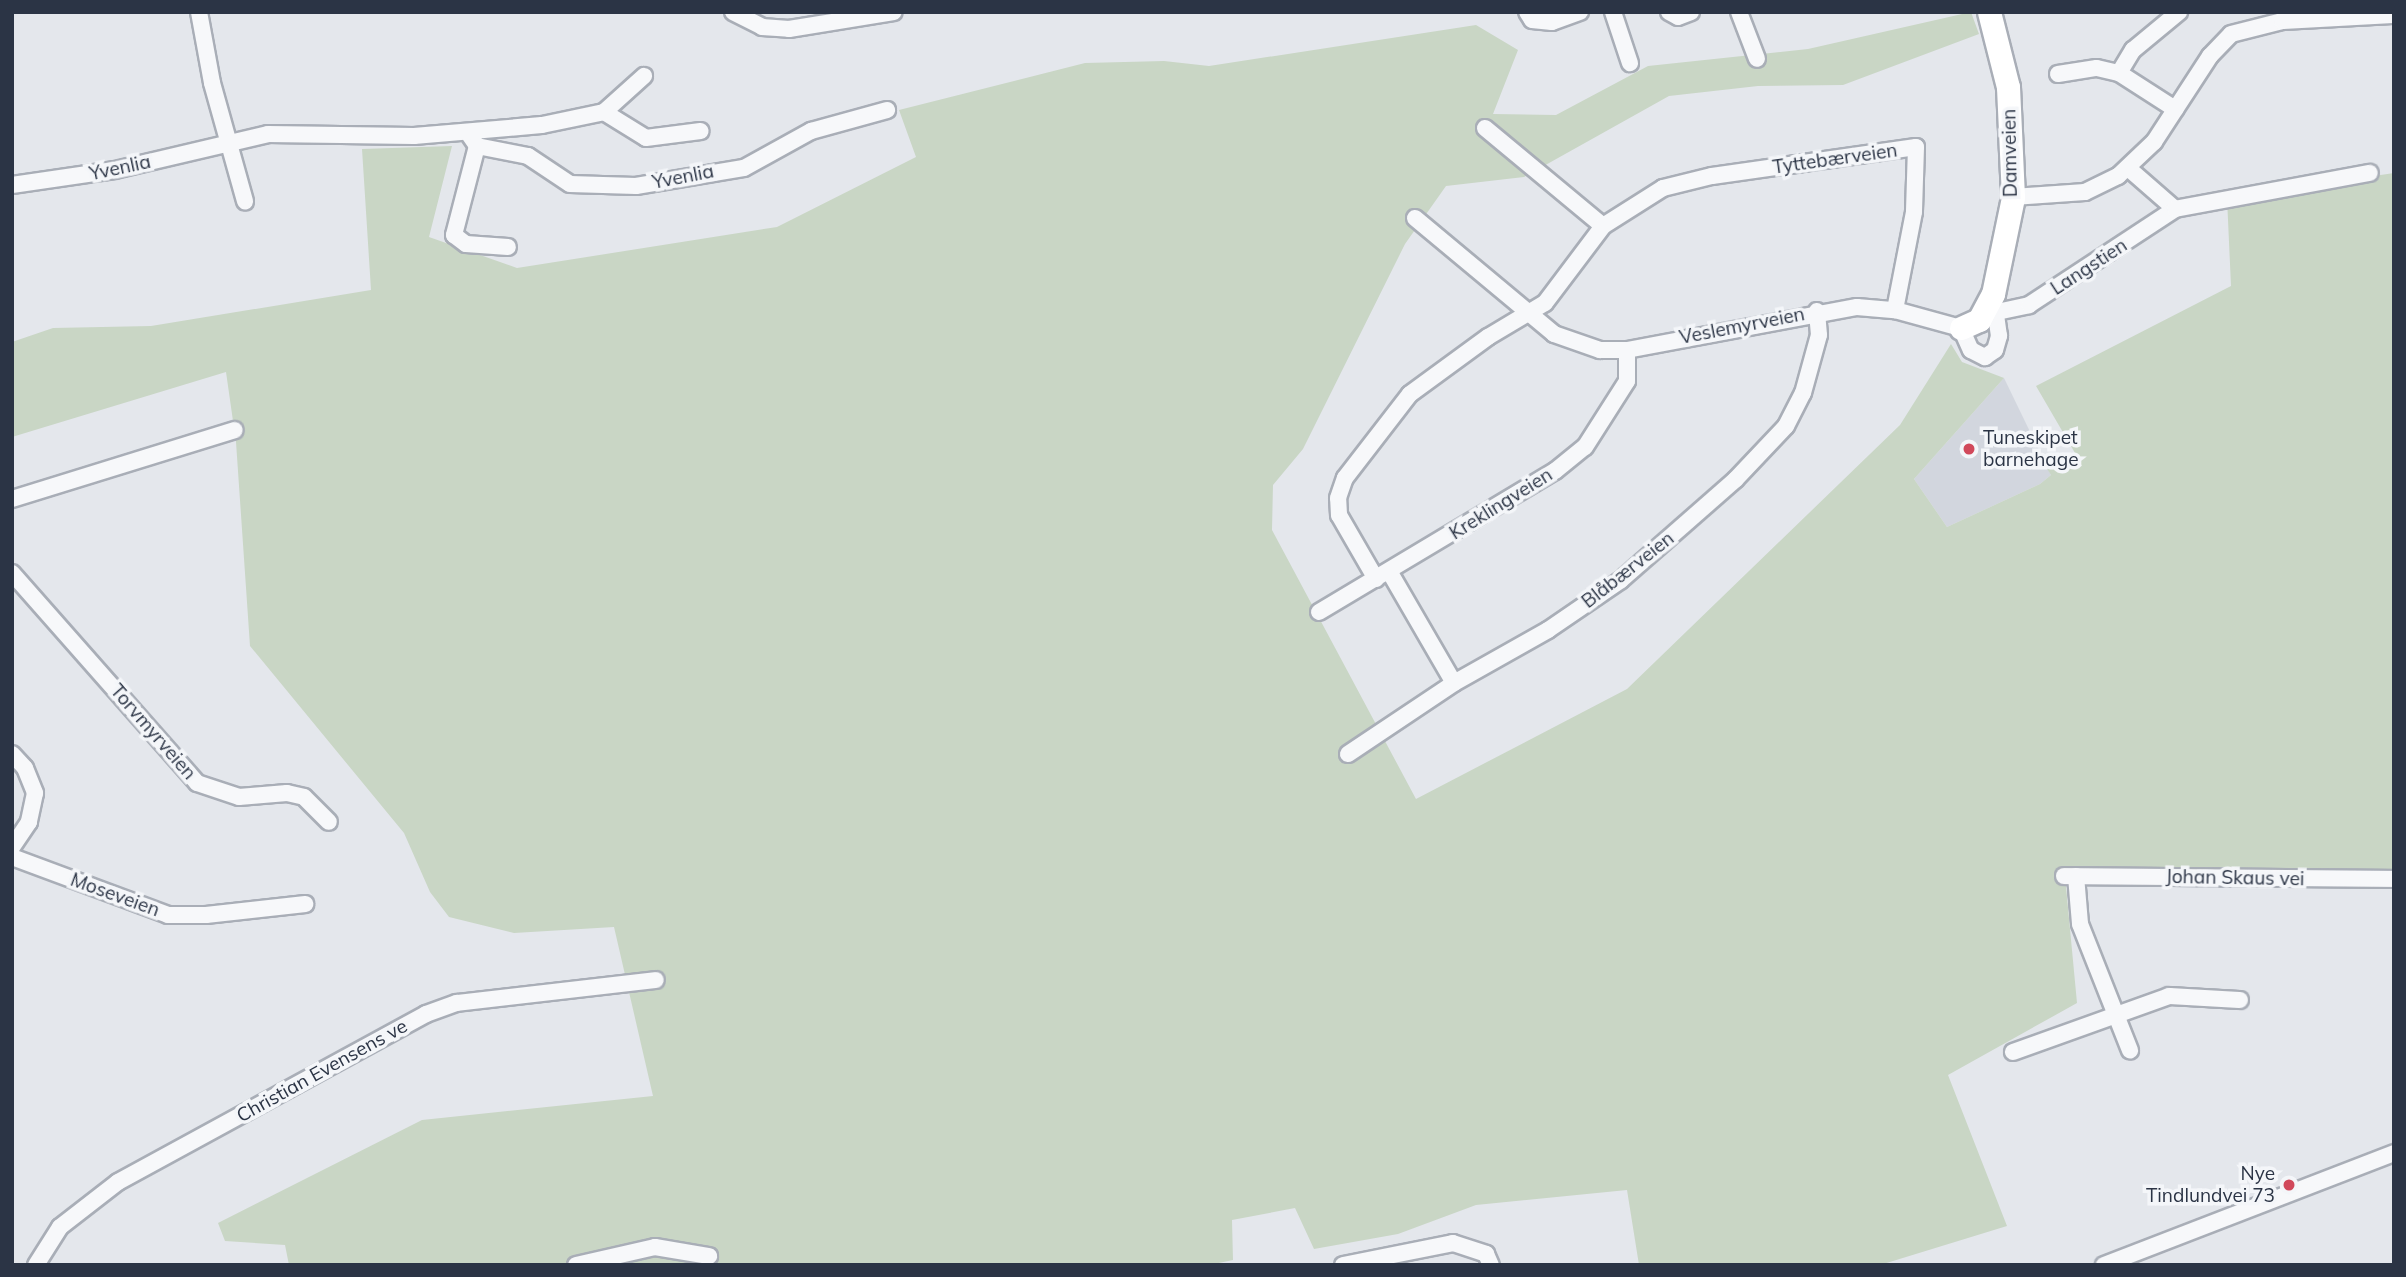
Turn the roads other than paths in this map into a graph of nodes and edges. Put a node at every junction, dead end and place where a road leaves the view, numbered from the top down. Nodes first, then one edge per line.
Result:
1 (199, 12) edge
2 (733, 12) edge
3 (894, 12) edge
4 (1527, 12) edge
5 (1580, 12) edge
6 (1612, 12) edge
7 (1669, 12) edge
8 (1691, 12) edge
9 (1740, 12) edge
10 (1989, 12) edge
11 (2179, 12) edge
12 (2394, 15) edge
13 (1757, 59) dead end
14 (1630, 63) dead end
15 (2119, 73) junction
16 (2058, 74) dead end
17 (644, 76) dead end
18 (2175, 109) junction
19 (887, 110) dead end
20 (604, 113) junction
21 (1485, 128) dead end
22 (701, 131) dead end
23 (473, 139) junction
24 (226, 141) junction
25 (2128, 168) junction
26 (2370, 173) dead end
27 (12, 185) edge
28 (2013, 197) junction
29 (245, 201) dead end
30 (2175, 209) junction
31 (1415, 218) dead end
32 (1603, 226) junction
33 (508, 247) dead end
34 (1995, 303) junction
35 (1895, 310) junction
36 (1817, 311) junction
37 (1531, 315) junction
38 (1961, 328) junction
39 (1627, 350) junction
40 (235, 430) dead end
41 (12, 499) edge
42 (12, 573) edge
43 (1382, 575) junction
44 (1319, 612) dead end
45 (1454, 683) junction
46 (12, 754) edge
47 (1348, 754) dead end
48 (329, 822) dead end
49 (12, 847) edge
50 (12, 857) edge
51 (2394, 879) edge
52 (305, 904) dead end
53 (656, 980) dead end
54 (2240, 1000) dead end
55 (2116, 1014) junction
56 (2130, 1050) dead end
57 (2013, 1052) dead end
58 (2394, 1153) edge
59 (709, 1256) dead end
60 (36, 1265) edge
61 (576, 1265) edge
62 (1343, 1265) edge
63 (1491, 1265) edge
64 (2104, 1265) edge

1 - 24 street
2 - 3 street
4 - 5 street
6 - 14 street
7 - 8 street
9 - 13 street
10 - 28 street, Damveien
11 - 15 street
12 - 18 street
15 - 16 street
15 - 18 street
17 - 20 street
18 - 25 street
19 - 23 street, Yvenlia
20 - 22 street
20 - 23 street, Yvenlia
21 - 32 street
23 - 24 street, Yvenlia
23 - 33 street
24 - 27 street, Yvenlia
24 - 29 street
25 - 28 street
25 - 30 street
26 - 30 street, Langstien
28 - 34 street, Damveien
30 - 34 street, Langstien
31 - 37 street
32 - 35 street, Tyttebærveien
32 - 37 street, Tyttebærveien
34 - 38 street, Damveien
34 - 38 street, Damveien
35 - 36 street, Veslemyrveien
35 - 38 street, Veslemyrveien
36 - 39 street, Veslemyrveien
36 - 45 street, Blåbærveien
37 - 39 street, Veslemyrveien
37 - 43 street, Tyttebærveien
39 - 43 street, Kreklingveien
40 - 41 street
42 - 48 street, Torvmyrveien
43 - 44 street, Kreklingveien
43 - 45 street, Tyttebærveien
45 - 47 street, Blåbærveien
46 - 49 street
50 - 52 street, Moseveien
51 - 55 street, Johan Skaus vei
53 - 60 street, Christian Evensens ve
54 - 55 street
55 - 56 street, Johan Skaus vei
55 - 57 street
58 - 64 street
59 - 61 street
62 - 63 street

